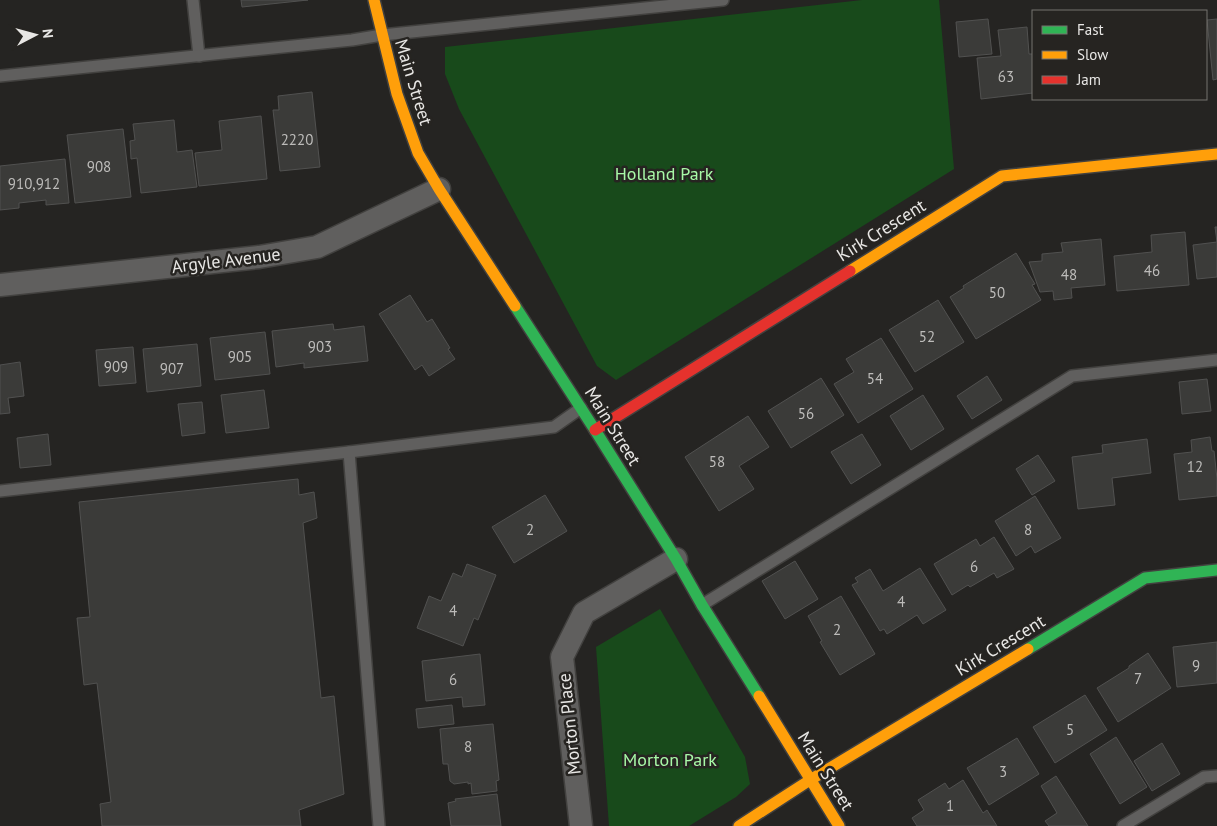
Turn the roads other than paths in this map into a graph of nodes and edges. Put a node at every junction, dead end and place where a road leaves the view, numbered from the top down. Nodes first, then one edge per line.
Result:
1 (193, 0) edge
2 (374, 0) edge
3 (383, 0) edge
4 (723, 0) edge
5 (382, 35) junction
6 (199, 56) junction
7 (0, 76) edge
8 (1217, 154) edge
9 (439, 189) junction
10 (0, 285) edge
11 (1217, 360) edge
12 (581, 408) junction
13 (595, 430) junction
14 (349, 452) junction
15 (0, 491) edge
16 (676, 559) junction
17 (1217, 570) edge
18 (702, 605) junction
19 (1217, 776) edge
20 (810, 780) junction
21 (379, 826) edge
22 (580, 826) edge
23 (739, 826) edge
24 (839, 826) edge
25 (1123, 826) edge

1 - 6 lane
2 - 5 street, Main Street
3 - 5 street, Main Street
4 - 5 lane
5 - 6 lane
5 - 9 street, Main Street
6 - 7 lane
8 - 13 street, Kirk Crescent
9 - 10 street, Argyle Avenue
9 - 12 street, Main Street
11 - 18 lane
12 - 13 street, Main Street
12 - 14 lane
13 - 16 street, Main Street
14 - 15 lane
14 - 21 lane
16 - 18 street, Main Street
16 - 22 street, Morton Place
17 - 20 street, Kirk Crescent
18 - 20 street, Main Street
19 - 25 lane
20 - 23 street
20 - 24 street, Main Street

